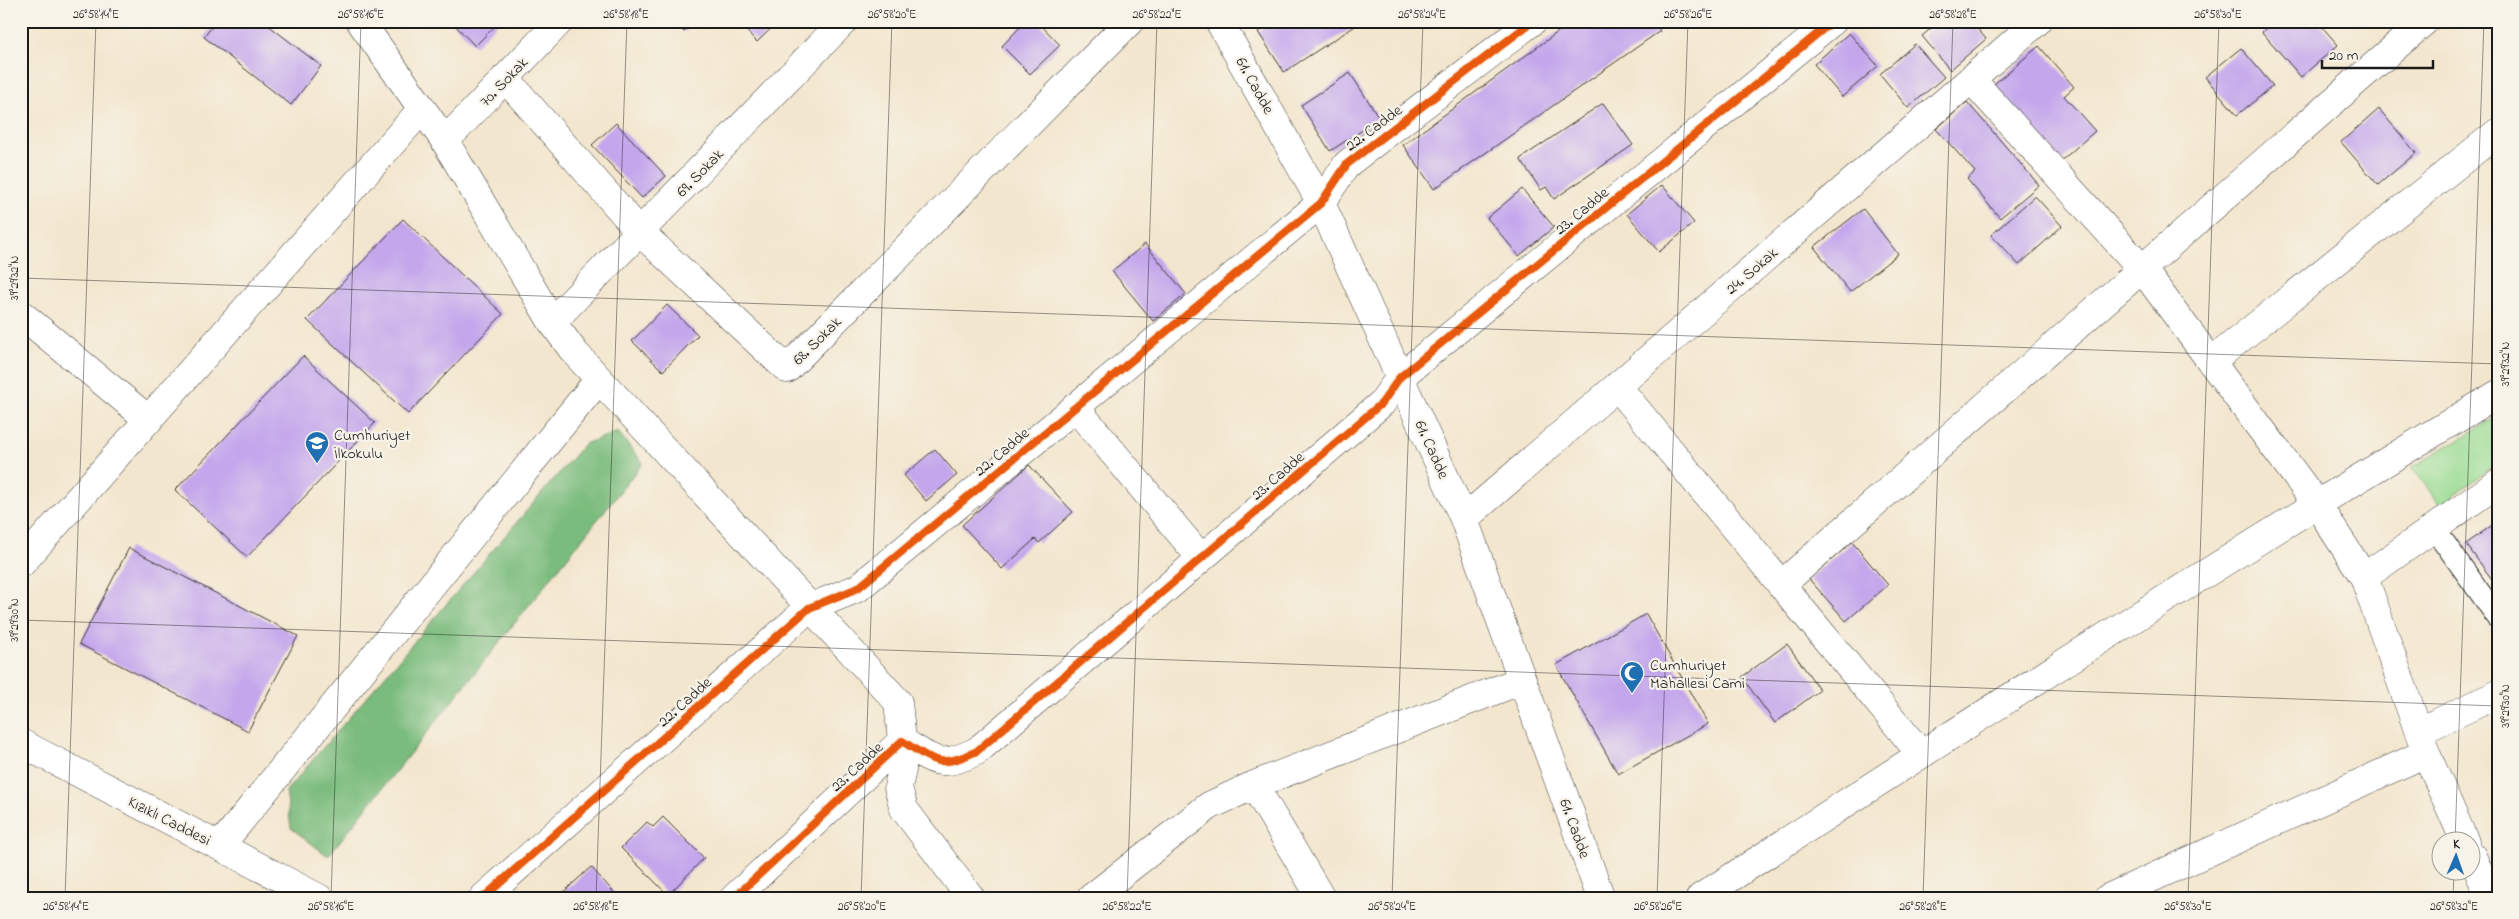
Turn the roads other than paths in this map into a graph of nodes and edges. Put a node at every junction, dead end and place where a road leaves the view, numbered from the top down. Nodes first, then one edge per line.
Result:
1 (360, 21) edge
2 (560, 21) edge
3 (844, 21) edge
4 (1130, 21) edge
5 (1533, 21) edge
6 (1833, 21) edge
7 (2038, 21) edge
8 (2425, 21) edge
9 (1227, 24) edge
10 (505, 78) junction
11 (1971, 80) junction
12 (422, 109) junction
13 (2498, 132) edge
14 (445, 142) junction
15 (1320, 203) junction
16 (640, 232) junction
17 (2142, 270) junction
18 (21, 314) edge
19 (552, 322) junction
20 (2211, 362) junction
21 (1400, 377) junction
22 (599, 379) junction
23 (1617, 386) junction
24 (2498, 394) edge
25 (1075, 407) junction
26 (149, 420) junction
27 (2498, 483) edge
28 (2316, 503) junction
29 (1464, 519) junction
30 (2434, 528) junction
31 (1201, 558) junction
32 (21, 564) edge
33 (2364, 577) junction
34 (1781, 585) junction
35 (809, 608) junction
36 (2498, 618) edge
37 (1522, 680) junction
38 (2498, 694) edge
39 (902, 741) junction
40 (21, 742) edge
41 (2423, 742) junction
42 (1921, 754) junction
43 (1254, 785) junction
44 (2461, 832) edge
45 (220, 846) junction
46 (2482, 879) edge
47 (956, 892) edge
48 (318, 898) edge
49 (483, 898) edge
50 (734, 898) edge
51 (1091, 898) edge
52 (1321, 898) edge
53 (1601, 898) edge
54 (1700, 898) edge
55 (2108, 898) edge
56 (2490, 898) edge

1 - 12 street
2 - 10 street, 70. Sokak
3 - 16 street, 69. Sokak
4 - 16 street, 68. Sokak
5 - 15 street, 22. Cadde
6 - 21 street, 23. Cadde
7 - 11 street, 24. Sokak
8 - 17 street
9 - 15 street, 61. Cadde
10 - 14 street, 70. Sokak
10 - 16 street, 68. Sokak
11 - 17 street
11 - 23 street, 24. Sokak
12 - 14 street
12 - 26 street
13 - 20 street
14 - 19 street
15 - 21 street, 61. Cadde
15 - 25 street, 22. Cadde
16 - 19 street, 69. Sokak
17 - 20 street
17 - 34 street
18 - 26 street
19 - 22 street
20 - 28 street
21 - 29 street, 61. Cadde
21 - 31 street, 23. Cadde
22 - 35 street
22 - 45 street
23 - 29 street, 24. Sokak
23 - 34 street
24 - 28 street
25 - 31 street
25 - 35 street, 22. Cadde
26 - 32 street
27 - 30 street
28 - 33 street
28 - 42 street
29 - 37 street, 61. Cadde
30 - 33 street
30 - 36 lane
31 - 39 street, 23. Cadde
33 - 41 street
34 - 42 street
35 - 39 street
35 - 49 street, 22. Cadde
37 - 43 street
37 - 53 street, 61. Cadde
38 - 41 street
39 - 47 street
39 - 50 street, 23. Cadde
40 - 45 street, Kızıklı Caddesi
41 - 44 street
41 - 55 street
42 - 54 street
43 - 51 street
43 - 52 street
45 - 48 street, Kızıklı Caddesi
46 - 56 street

